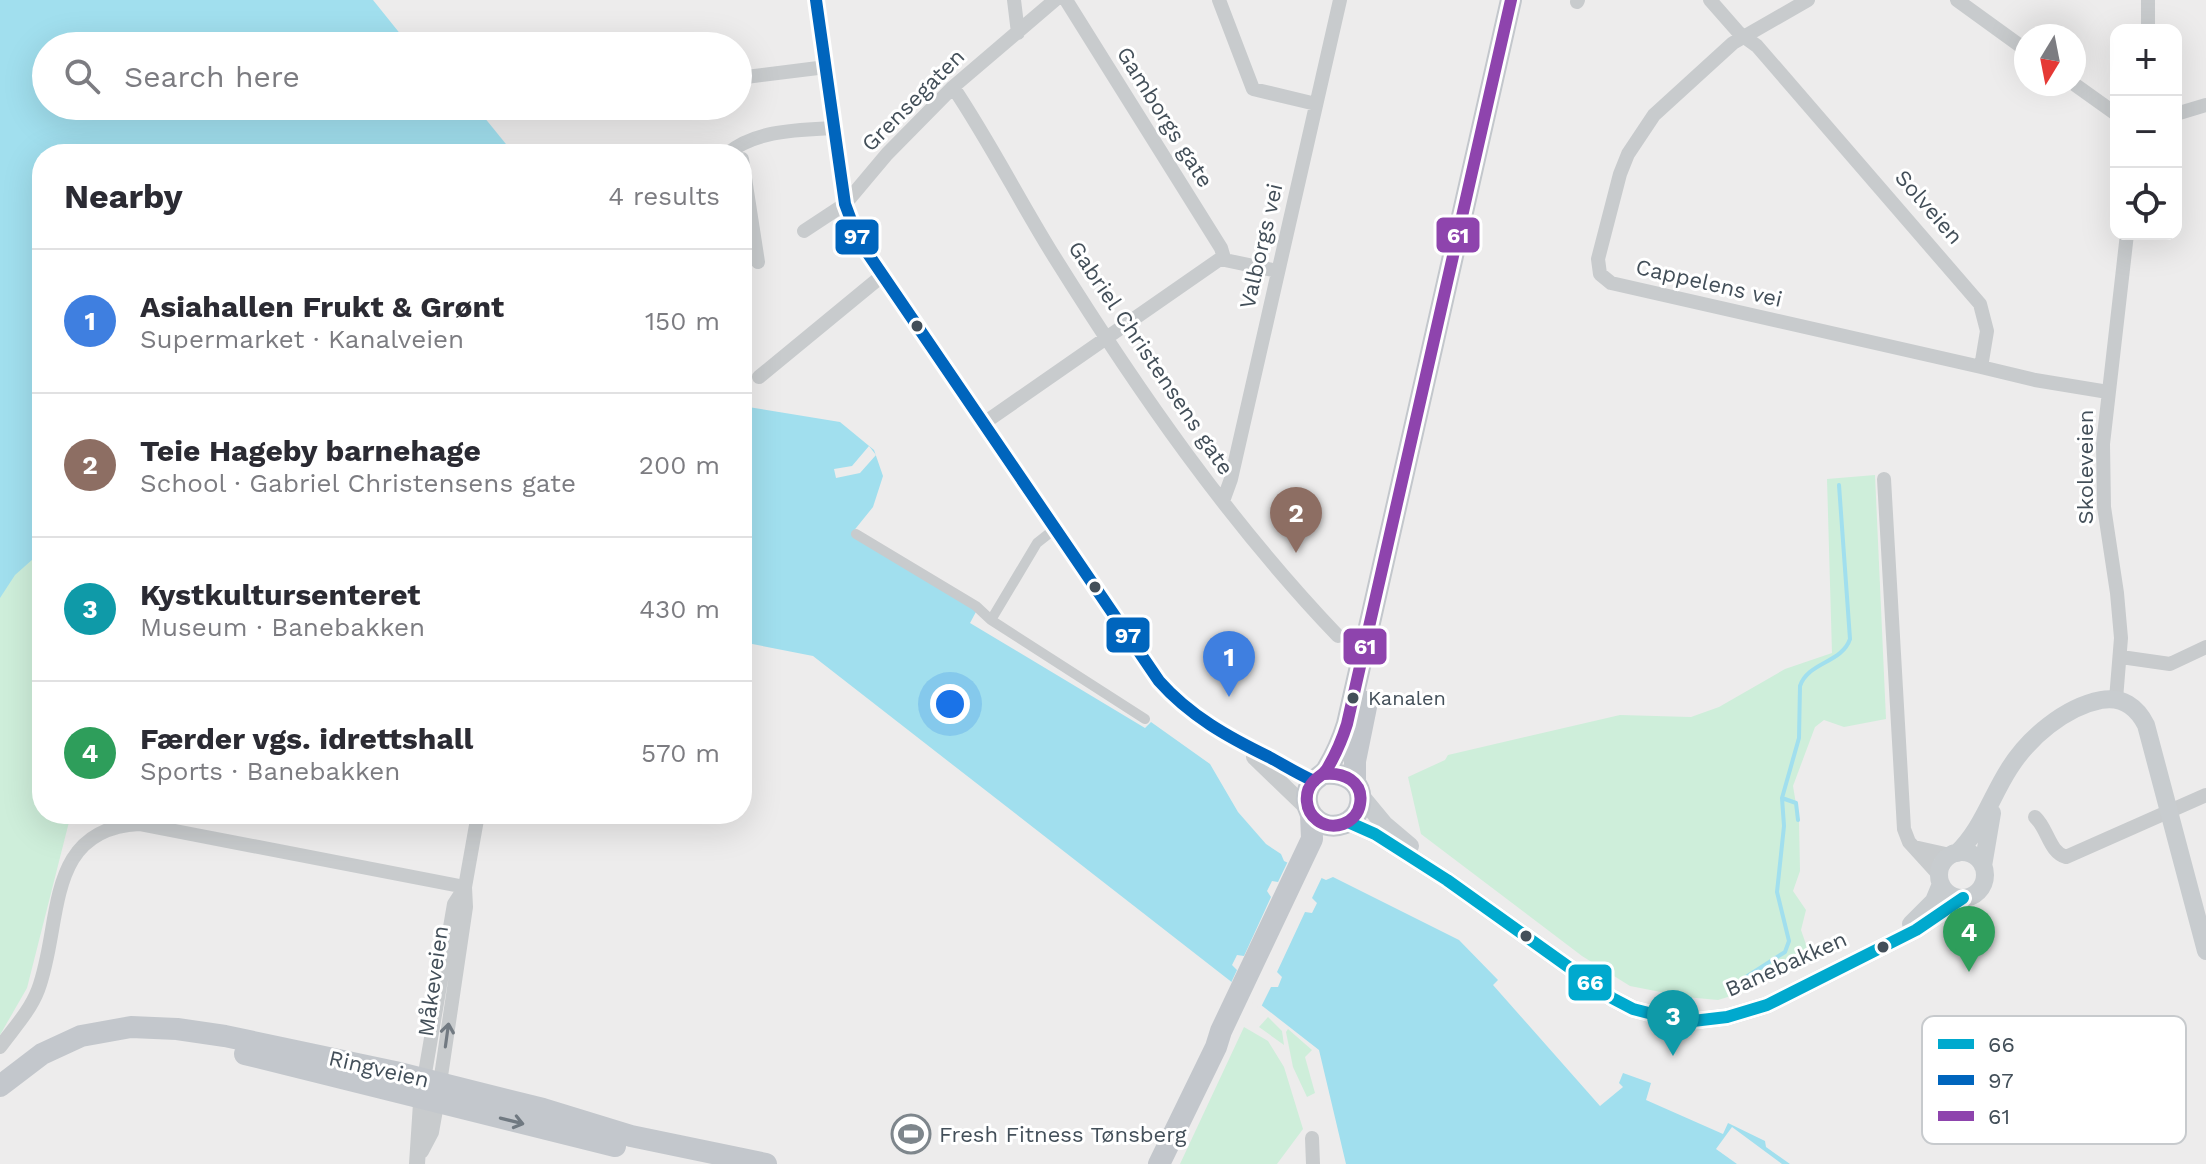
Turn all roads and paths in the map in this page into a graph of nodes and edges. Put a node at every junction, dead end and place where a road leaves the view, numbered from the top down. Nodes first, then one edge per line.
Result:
1 (816, 0) edge
2 (1014, 0) edge
3 (1055, 0) edge
4 (1066, 0) edge
5 (1219, 0) edge
6 (1340, 0) edge
7 (1511, 0) edge
8 (1526, 0) edge
9 (1710, 0) edge
10 (1808, 0) edge
11 (1957, 0) edge
12 (2148, 0) edge
13 (2148, 24) edge
14 (1018, 33) junction
15 (1745, 38) junction
16 (2014, 41) edge
17 (826, 67) junction
18 (752, 76) edge
19 (953, 87) junction
20 (2086, 93) edge
21 (1316, 104) junction
22 (2206, 105) edge
23 (2110, 110) edge
24 (2182, 112) edge
25 (834, 128) junction
26 (747, 144) edge
27 (845, 204) junction
28 (752, 231) edge
29 (804, 231) dead end
30 (2126, 240) edge
31 (1224, 258) junction
32 (758, 262) dead end
33 (1277, 271) junction
34 (883, 275) junction
35 (1106, 337) junction
36 (1981, 367) junction
37 (759, 377) dead end
38 (2108, 392) junction
39 (984, 423) junction
40 (1884, 479) dead end
41 (1223, 501) junction
42 (1056, 528) junction
43 (856, 534) dead end
44 (991, 620) junction
45 (1338, 636) dead end
46 (2206, 647) edge
47 (2121, 657) junction
48 (2116, 699) junction
49 (1145, 719) dead end
50 (1238, 742) junction
51 (1319, 777) junction
52 (1358, 789) junction
53 (2206, 795) edge
54 (1994, 798) junction
55 (1310, 811) junction
56 (2170, 813) junction
57 (2035, 817) dead end
58 (476, 824) edge
59 (1345, 824) junction
60 (1914, 847) junction
61 (1313, 852) junction
62 (1954, 854) junction
63 (1983, 866) junction
64 (1447, 880) junction
65 (1940, 880) junction
66 (465, 887) junction
67 (1963, 898) junction
68 (1894, 939) junction
69 (2206, 951) edge
70 (1232, 1020) junction
71 (0, 1047) edge
72 (0, 1086) edge
73 (430, 1090) junction
74 (0, 1102) edge
75 (1312, 1138) dead end
76 (419, 1158) edge
77 (697, 1164) edge
78 (766, 1164) edge
79 (1144, 1164) edge
80 (1159, 1164) edge
81 (1174, 1164) edge
82 (1313, 1164) edge

1 - 17 street
2 - 14 street
3 - 14 street, Grensegaten
4 - 31 street, Gamborgs gate
5 - 21 street
6 - 21 street, Valborgs vei
7 - 51 main road
8 - 52 main road
9 - 15 street, Solveien
10 - 15 street, Cappelens vei
11 - 16 street
12 - 13 street
14 - 19 street, Grensegaten
15 - 36 street, Solveien
15 - 36 street, Cappelens vei
17 - 18 street
17 - 25 street
19 - 27 street, Grensegaten
19 - 35 street, Gabriel Christensens gate
20 - 23 street
21 - 33 street, Valborgs vei
22 - 24 street
25 - 26 street
25 - 27 street
27 - 29 street, Grensegaten
27 - 34 street
28 - 32 street
30 - 38 street, Skoleveien
31 - 33 street
31 - 35 street
33 - 41 street, Valborgs vei
34 - 37 street
34 - 39 street
35 - 39 street
35 - 41 street, Gabriel Christensens gate
36 - 38 street
38 - 47 street, Skoleveien
39 - 42 street
40 - 60 street
41 - 45 street, Gabriel Christensens gate
42 - 44 street
42 - 50 street
43 - 44 street
44 - 49 street
46 - 47 street
47 - 48 street, Skoleveien
48 - 54 main road, Banebakken
48 - 56 main road
50 - 51 street
50 - 55 street
51 - 52 main road
51 - 55 main road
52 - 59 main road
52 - 64 main road, Banebakken
53 - 56 street
54 - 62 main road, Banebakken
54 - 63 main road, Banebakken
55 - 59 main road
55 - 61 main road
56 - 57 street
56 - 69 main road
58 - 66 street
59 - 61 main road
59 - 64 main road, Banebakken
60 - 62 street
60 - 65 street
61 - 70 main road
62 - 63 main road
62 - 65 main road, Banebakken
63 - 67 main road, Banebakken
64 - 68 main road, Banebakken
65 - 67 main road
65 - 68 main road, Banebakken
66 - 71 street
66 - 73 street
67 - 68 main road, Banebakken
70 - 79 main road
70 - 80 main road
70 - 81 main road
72 - 73 main road, Ringveien
73 - 74 main road, Ringveien
73 - 76 street
73 -> 77 main road, Ringveien
73 - 78 main road, Ringveien
75 - 82 street

